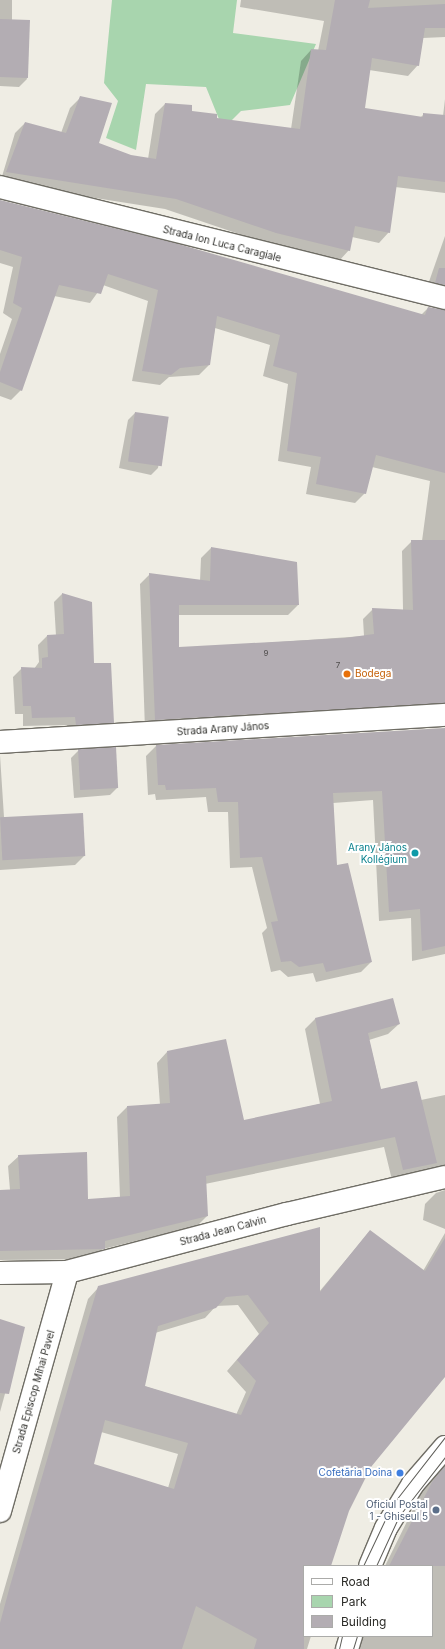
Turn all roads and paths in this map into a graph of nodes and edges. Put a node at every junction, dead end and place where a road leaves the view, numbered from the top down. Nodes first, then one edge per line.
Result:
1 (0, 187) edge
2 (445, 298) edge
3 (445, 715) edge
4 (0, 742) edge
5 (445, 1177) edge
6 (67, 1272) junction
7 (0, 1273) edge
8 (445, 1447) edge
9 (0, 1511) edge
10 (370, 1565) edge
11 (351, 1637) edge
12 (347, 1649) edge

1 - 2 street, Strada Ion Luca Caragiale
3 - 4 street, Strada Arany János
5 - 6 street, Strada Jean Calvin
6 - 7 street, Strada Jean Calvin
6 - 9 street, Strada Episcop Mihai Pavel
8 - 10 street
11 - 12 street

